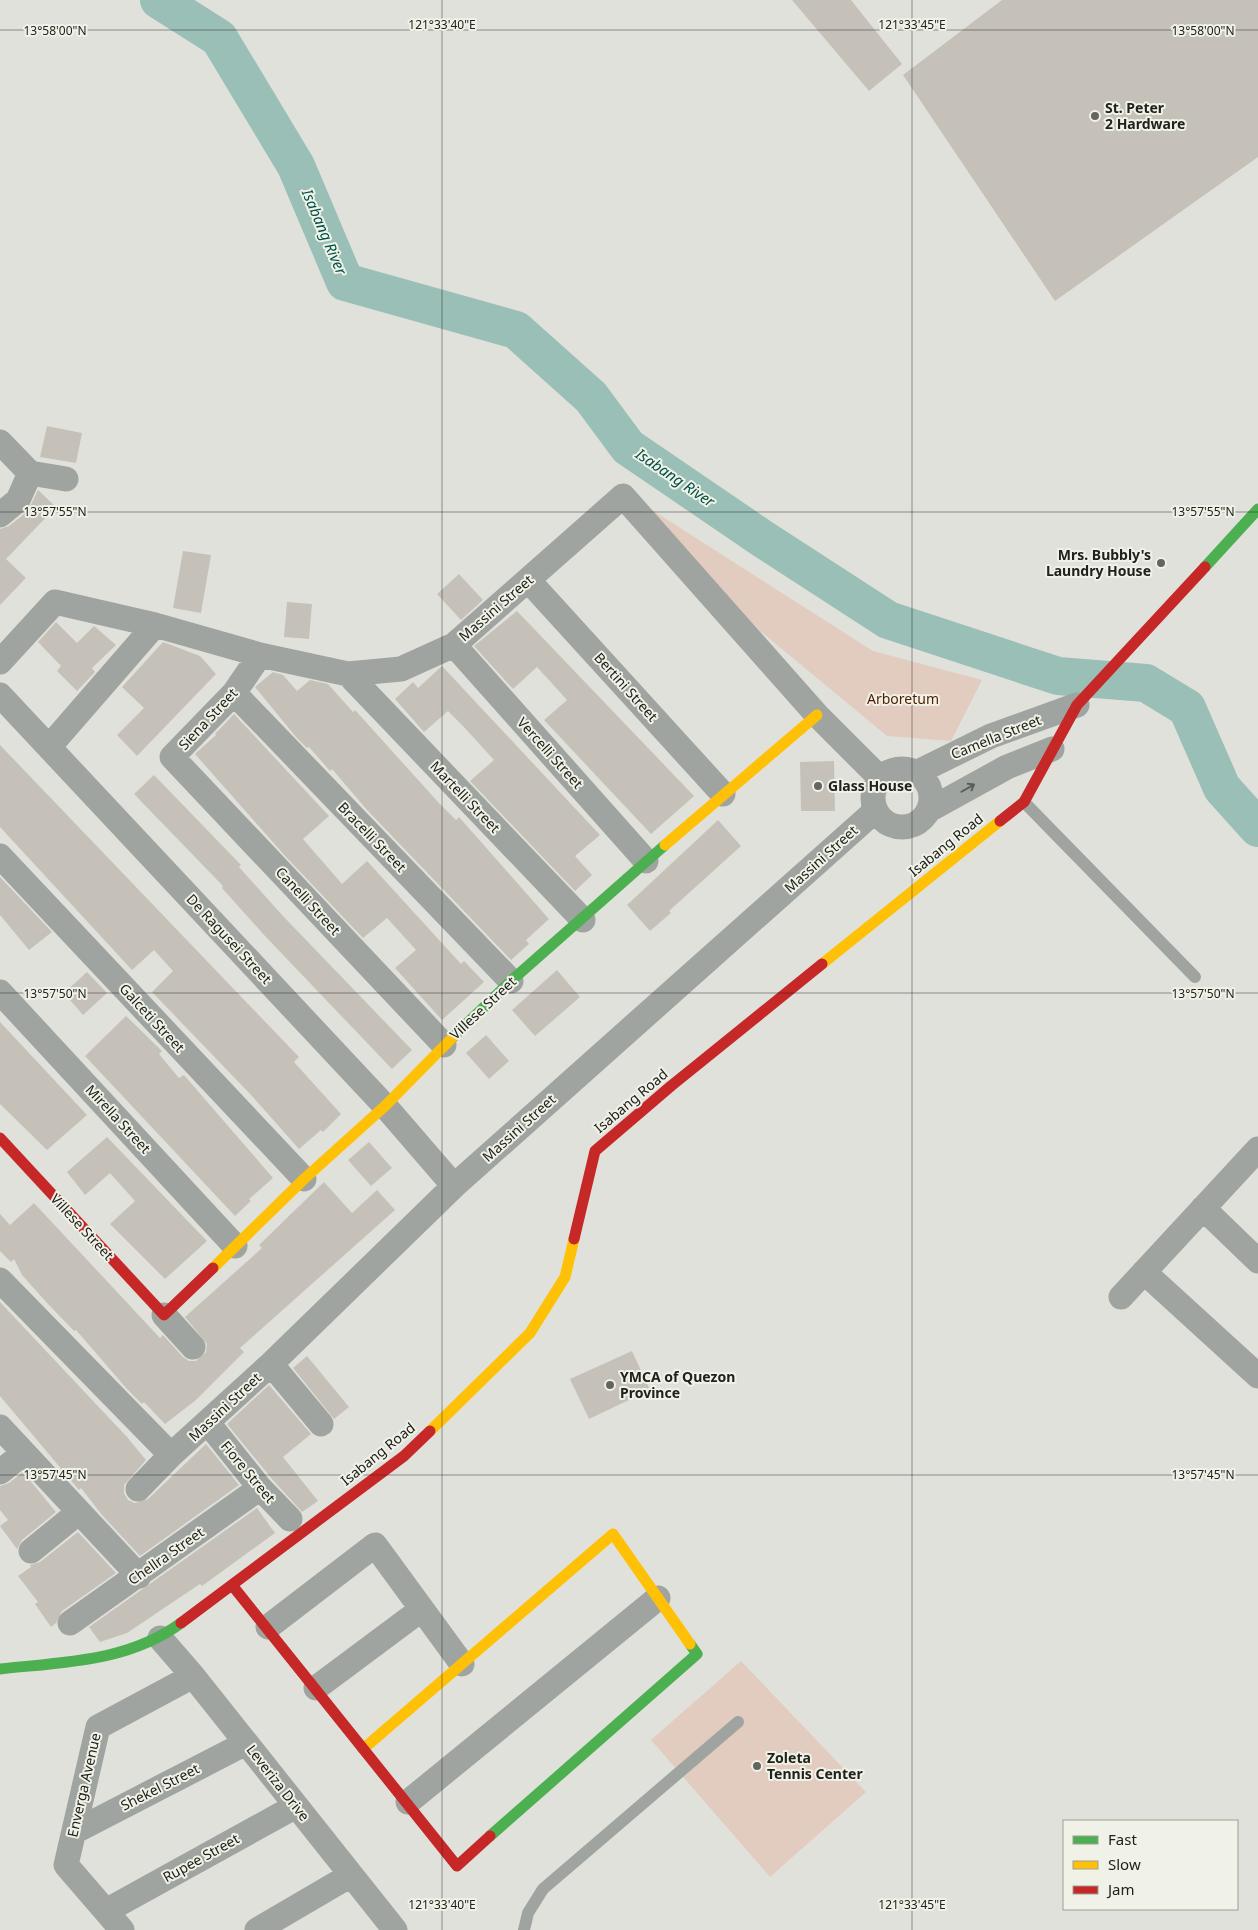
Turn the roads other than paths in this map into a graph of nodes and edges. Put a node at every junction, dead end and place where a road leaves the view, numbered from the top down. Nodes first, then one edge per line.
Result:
1 (0, 442) edge
2 (30, 472) junction
3 (66, 480) dead end
4 (1258, 509) edge
5 (0, 515) edge
6 (528, 580) junction
7 (156, 626) junction
8 (454, 645) junction
9 (260, 655) junction
10 (0, 662) edge
11 (348, 674) junction
12 (234, 694) junction
13 (0, 695) edge
14 (1081, 702) junction
15 (816, 715) junction
16 (49, 746) junction
17 (1052, 749) junction
18 (172, 757) joint
19 (916, 772) junction
20 (880, 778) junction
21 (723, 794) junction
22 (1024, 802) junction
23 (929, 810) junction
24 (875, 811) junction
25 (0, 856) edge
26 (646, 861) junction
27 (582, 920) junction
28 (1195, 978) dead end
29 (511, 981) junction
30 (0, 992) edge
31 (444, 1045) junction
32 (385, 1106) junction
33 (0, 1138) edge
34 (1258, 1149) edge
35 (304, 1179) junction
36 (454, 1186) junction
37 (1203, 1208) junction
38 (235, 1246) junction
39 (1258, 1261) edge
40 (1144, 1272) junction
41 (3, 1288) edge
42 (1121, 1296) dead end
43 (164, 1315) junction
44 (193, 1348) dead end
45 (271, 1364) junction
46 (1258, 1376) edge
47 (208, 1423) junction
48 (321, 1424) dead end
49 (0, 1428) edge
50 (24, 1453) junction
51 (171, 1455) junction
52 (0, 1472) edge
53 (260, 1488) junction
54 (138, 1489) dead end
55 (79, 1512) junction
56 (290, 1519) dead end
57 (31, 1551) dead end
58 (139, 1576) junction
59 (232, 1585) junction
60 (658, 1598) junction
61 (422, 1609) junction
62 (70, 1623) dead end
63 (268, 1627) junction
64 (160, 1638) junction
65 (462, 1664) junction
66 (0, 1670) edge
67 (193, 1676) junction
68 (316, 1688) junction
69 (738, 1722) dead end
70 (246, 1743) junction
71 (363, 1749) junction
72 (408, 1802) junction
73 (296, 1806) junction
74 (74, 1832) junction
75 (351, 1875) junction
76 (106, 1911) junction
77 (122, 1930) edge
78 (257, 1930) edge
79 (395, 1930) edge
80 (524, 1930) edge

1 - 2 street
2 - 3 street
2 - 5 street
4 - 14 street, Isabang Road
6 - 8 street, Massini Street
6 - 15 street, Massini Street
6 - 21 street, Bertini Street
7 - 9 street, Massini Street
7 - 10 street, Massini Street
7 - 16 street
8 - 11 street, Massini Street
8 - 26 street, Vercelli Street
9 - 11 street, Massini Street
9 - 12 street, Siena Street
11 - 27 street, Martelli Street
12 - 18 street, Siena Street
12 - 29 street, Bracelli Street
13 - 16 street, De Ragusei Street
14 - 17 street, Isabang Road
14 - 19 street, Camella Street
15 - 20 street, Massini Street
15 - 21 street, Villese Street
16 - 32 street, De Ragusei Street
17 - 22 street, Isabang Road
23 -> 17 street
18 - 31 street, Canelli Street
19 - 20 street
19 - 23 street
20 - 24 street
21 - 26 street, Villese Street
22 - 28 lane
22 - 59 street, Isabang Road
23 - 24 street
24 - 36 street, Massini Street
25 - 35 street, Galceti Street
26 - 27 street, Villese Street
27 - 29 street, Villese Street
29 - 31 street, Villese Street
30 - 38 street, Mirella Street
31 - 32 street, Villese Street
32 - 35 street, Villese Street
32 - 36 street, De Ragusei Street
33 - 43 street, Villese Street
34 - 37 street
35 - 38 street, Villese Street
36 - 45 street, Massini Street
37 - 39 street
37 - 40 street
38 - 43 street, Villese Street
40 - 42 street
40 - 46 street
41 - 51 street
43 - 44 street, Villese Street
45 - 47 street, Massini Street
45 - 48 street
47 - 51 street, Massini Street
47 - 53 street, Fiore Street
49 - 50 street
50 - 52 street
50 - 55 street
51 - 54 street, Massini Street
53 - 56 street, Fiore Street
53 - 58 street, Chellra Street
55 - 57 street
55 - 58 street
58 - 62 street, Chellra Street
59 - 63 street
59 - 64 street, Isabang Road
60 - 65 street
60 - 72 street
60 - 72 street
61 - 63 street
61 - 65 street
61 - 68 street
63 - 68 street
64 - 66 street, Isabang Road
64 - 67 street, Leveriza Drive
65 - 71 street
67 - 70 street, Leveriza Drive
67 - 74 street, Enverga Avenue
68 - 71 street
69 - 80 lane
70 - 73 street, Leveriza Drive
70 - 74 street, Shekel Street
71 - 72 street
73 - 75 street, Leveriza Drive
73 - 76 street, Rupee Street
74 - 76 street, Enverga Avenue
75 - 78 street
75 - 79 street, Leveriza Drive
76 - 77 street, Enverga Avenue

